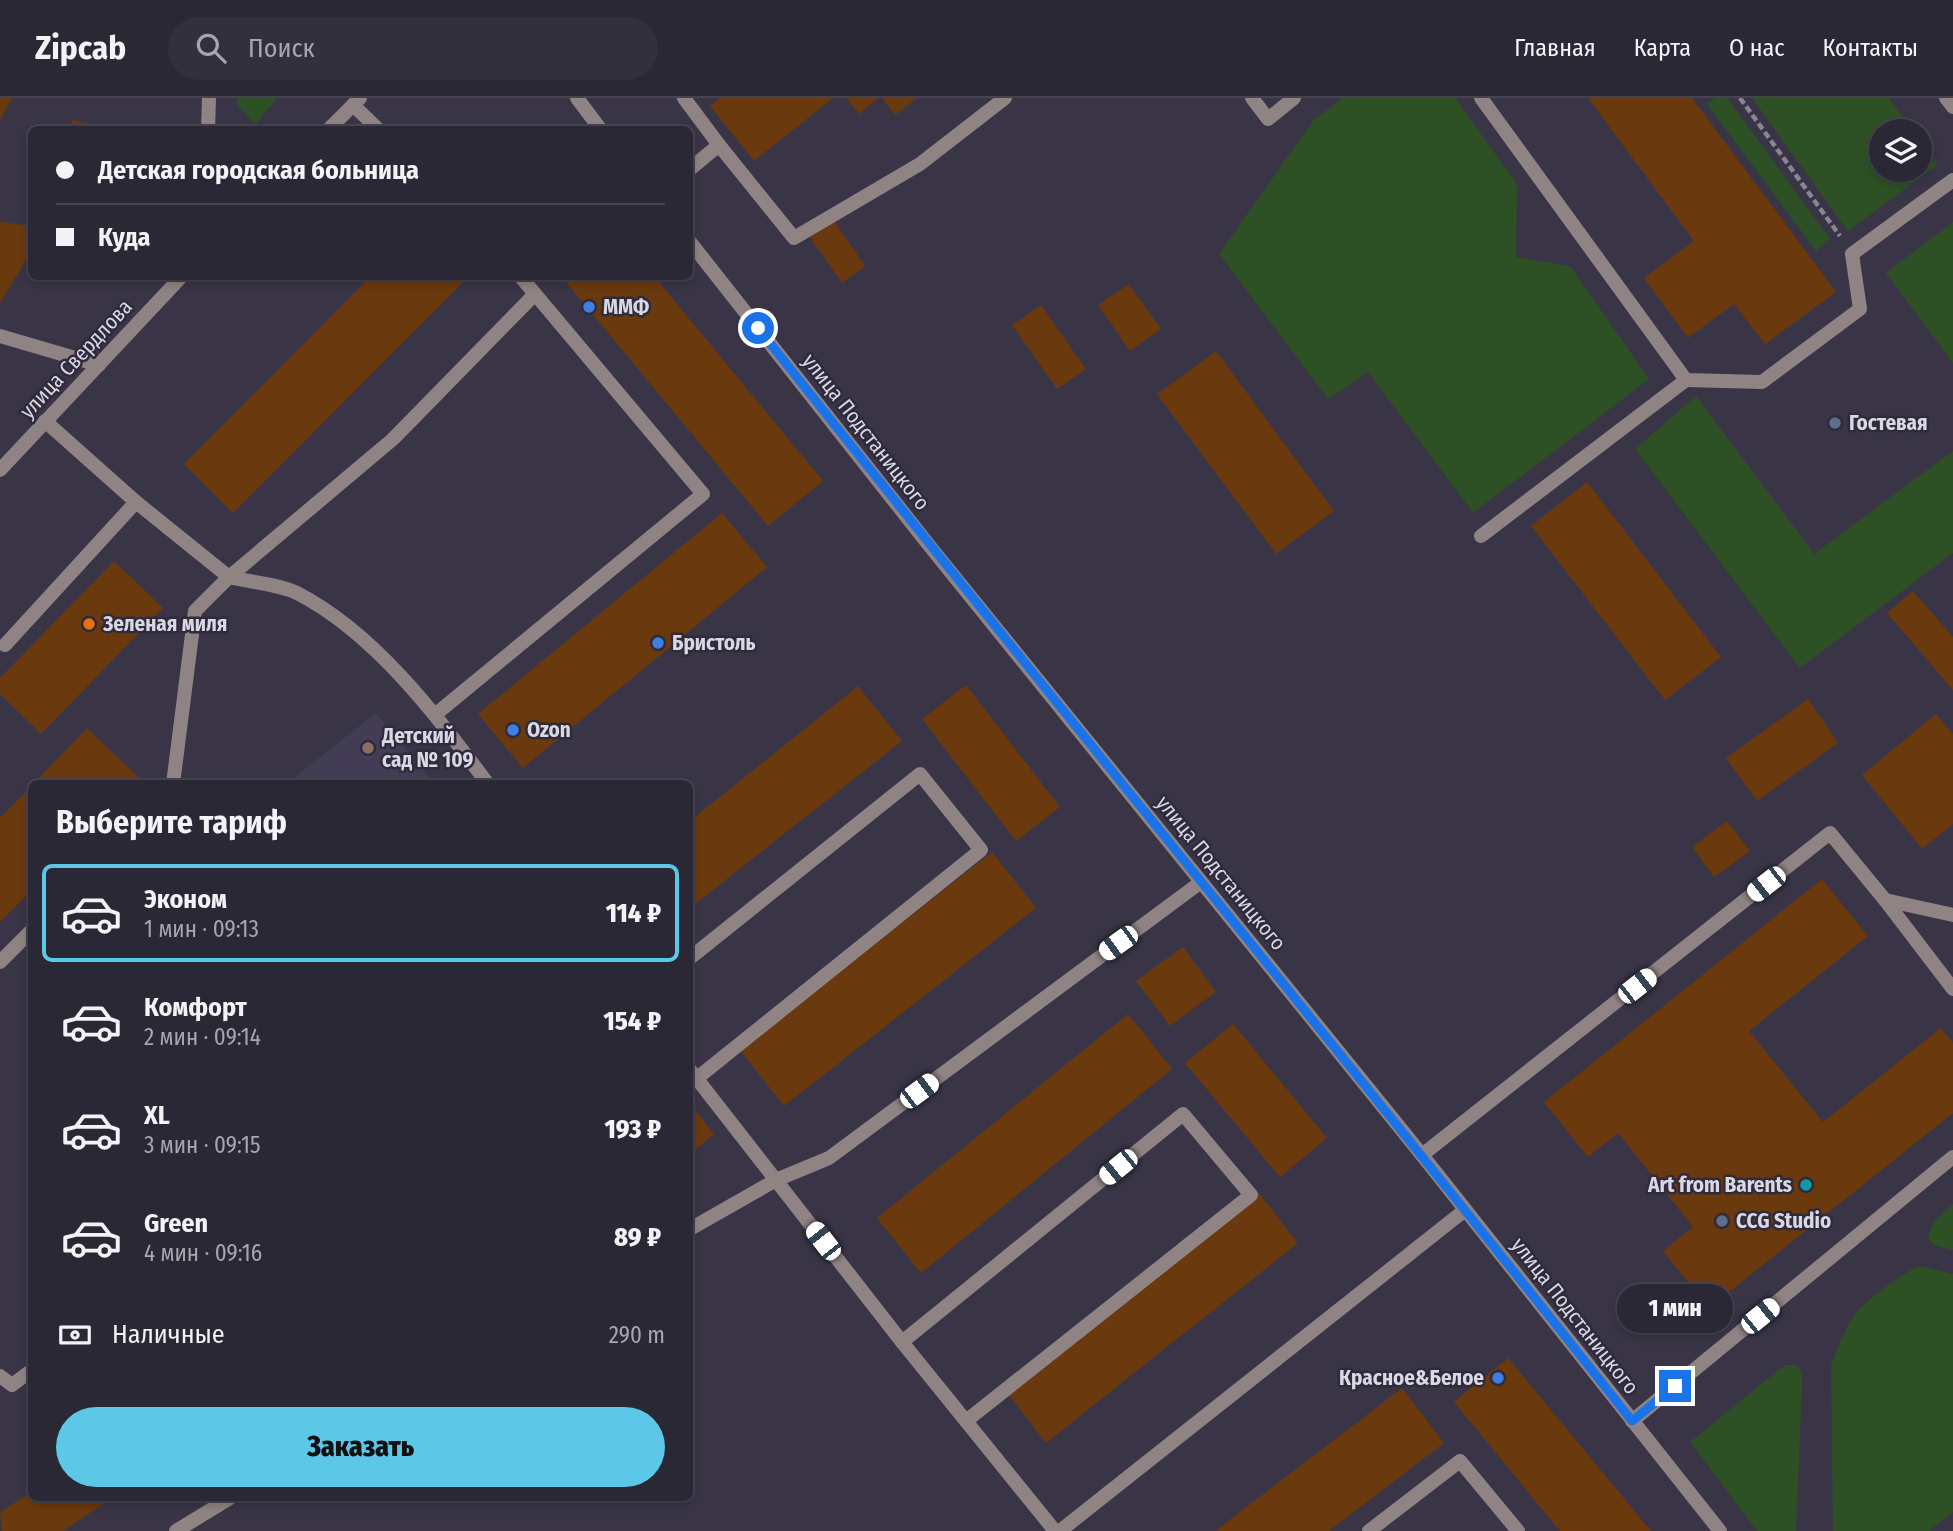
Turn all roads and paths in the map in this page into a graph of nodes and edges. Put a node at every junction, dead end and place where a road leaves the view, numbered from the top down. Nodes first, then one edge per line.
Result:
1 (209, 98) edge
2 (577, 98) edge
3 (684, 98) edge
4 (1005, 98) edge
5 (1252, 98) edge
6 (1294, 98) edge
7 (1481, 98) edge
8 (1740, 98) edge
9 (1946, 98) edge
10 (357, 101) edge
11 (1953, 107) edge
12 (208, 126) edge
13 (332, 126) edge
14 (376, 126) edge
15 (598, 126) edge
16 (719, 145) junction
17 (693, 167) edge
18 (1953, 180) edge
19 (693, 246) edge
20 (1852, 254) junction
21 (178, 280) edge
22 (523, 280) edge
23 (535, 294) junction
24 (0, 336) edge
25 (99, 365) junction
26 (1686, 380) junction
27 (45, 421) junction
28 (0, 470) edge
29 (136, 502) junction
30 (1481, 536) dead end
31 (229, 577) junction
32 (5, 645) dead end
33 (436, 714) junction
34 (174, 780) edge
35 (485, 780) edge
36 (1202, 882) junction
37 (1885, 900) junction
38 (1953, 915) edge
39 (28, 934) edge
40 (693, 956) edge
41 (0, 962) edge
42 (1953, 989) edge
43 (693, 1074) edge
44 (1422, 1155) junction
45 (1953, 1157) edge
46 (776, 1180) junction
47 (1465, 1210) junction
48 (693, 1228) edge
49 (902, 1342) junction
50 (28, 1373) edge
51 (0, 1377) edge
52 (966, 1421) junction
53 (1632, 1421) junction
54 (226, 1501) edge
55 (196, 1526) edge
56 (176, 1531) edge
57 (1058, 1531) edge
58 (1368, 1531) edge
59 (1518, 1531) edge
60 (1720, 1531) edge

1 - 12 street
2 - 15 street
3 - 16 street
4 - 16 street
5 - 6 street
7 - 26 street
8 - 20 path
9 - 11 street
10 - 13 street
10 - 14 street
16 - 17 street
18 - 20 street
19 - 36 street, улица Подстаницкого
20 - 26 street
21 - 25 street, улица Свердлова
22 - 23 street
23 - 31 street
23 - 33 street
24 - 25 street
25 - 27 street, улица Свердлова
26 - 30 street
27 - 28 street, улица Свердлова
27 - 29 street
29 - 31 street
29 - 32 street
31 - 33 street
31 - 34 street
33 - 35 street
36 - 44 street, улица Подстаницкого
36 - 46 street
37 - 38 street
37 - 42 street
37 - 44 street
39 - 41 street
40 - 43 street
43 - 46 street
44 - 47 street, улица Подстаницкого
45 - 53 street
46 - 48 street
46 - 49 street
47 - 53 street, улица Подстаницкого
47 - 57 street
49 - 52 street
49 - 52 street
50 - 51 street
52 - 57 street
53 - 60 street, улица Подстаницкого
54 - 55 street
55 - 56 street
58 - 59 street

